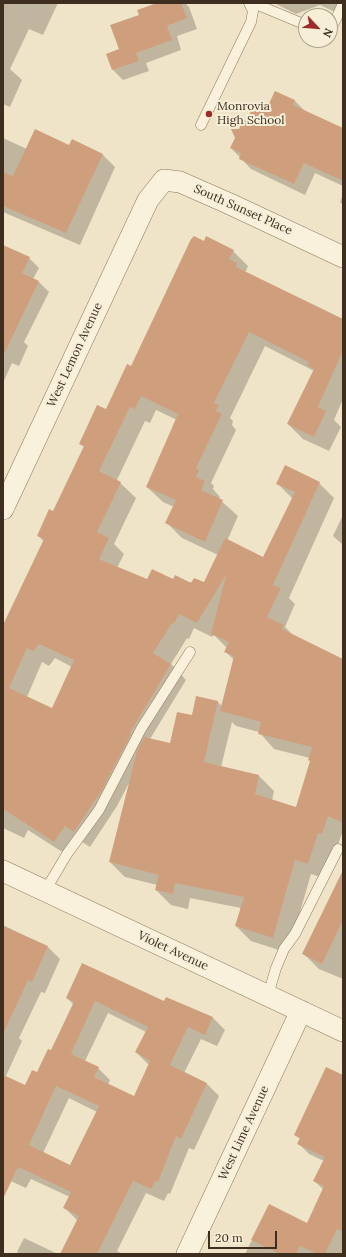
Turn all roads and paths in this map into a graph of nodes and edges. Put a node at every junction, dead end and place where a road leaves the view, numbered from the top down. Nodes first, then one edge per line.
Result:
1 (249, 3) edge
2 (253, 3) edge
3 (343, 4) edge
4 (338, 14) edge
5 (298, 22) edge
6 (201, 124) dead end
7 (148, 200) joint
8 (343, 256) edge
9 (3, 509) edge
10 (190, 652) dead end
11 (338, 849) dead end
12 (3, 871) edge
13 (45, 891) junction
14 (268, 995) junction
15 (301, 1011) junction
16 (343, 1030) edge
17 (187, 1254) edge

1 - 6 lane
2 - 5 lane
3 - 4 lane
7 - 8 street, South Sunset Place
7 - 9 street, West Lemon Avenue
10 - 13 lane
11 - 14 lane
12 - 13 street, Violet Avenue
13 - 14 street, Violet Avenue
14 - 15 street, Violet Avenue
15 - 16 street, Violet Avenue
15 - 17 street, West Lime Avenue

